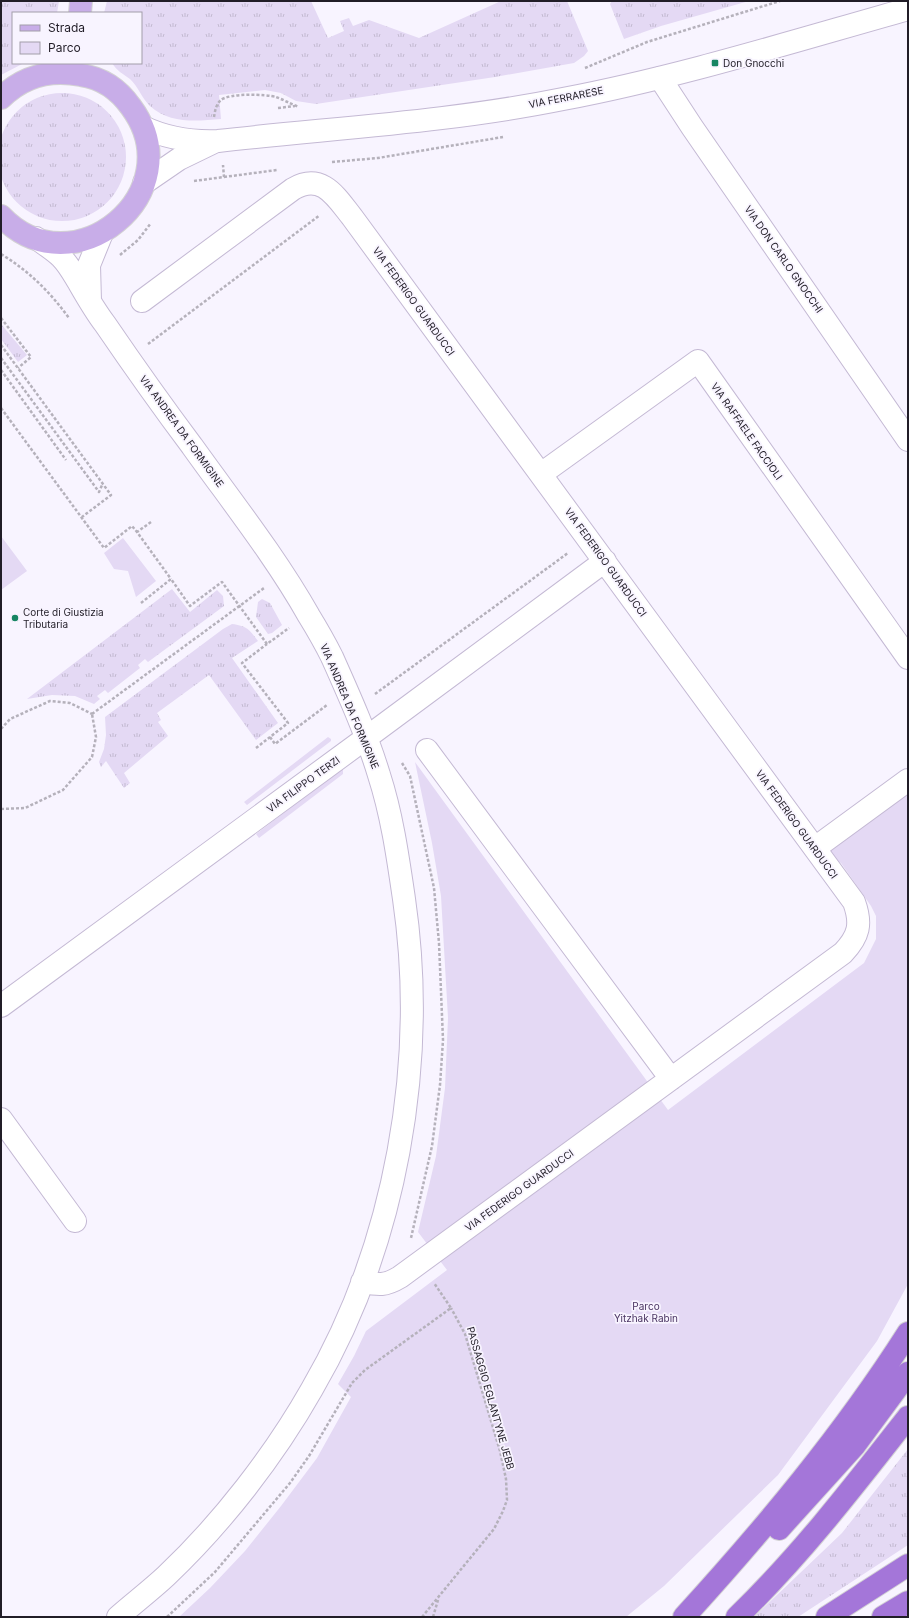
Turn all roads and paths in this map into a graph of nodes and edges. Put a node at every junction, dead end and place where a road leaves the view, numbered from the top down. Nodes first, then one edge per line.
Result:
1 (81, 1) edge
2 (780, 1) edge
3 (908, 9) edge
4 (80, 12) edge
5 (75, 68) edge
6 (580, 69) dead end
7 (660, 78) junction
8 (1, 98) edge
9 (302, 108) dead end
10 (214, 116) dead end
11 (143, 127) junction
12 (509, 135) dead end
13 (215, 142) junction
14 (331, 162) dead end
15 (278, 169) dead end
16 (224, 170) dead end
17 (224, 177) junction
18 (190, 182) dead end
19 (144, 183) junction
20 (1, 216) edge
21 (153, 218) dead end
22 (325, 221) dead end
23 (102, 233) junction
24 (36, 238) junction
25 (1, 254) edge
26 (115, 258) dead end
27 (142, 301) dead end
28 (90, 302) junction
29 (1, 318) edge
30 (73, 324) dead end
31 (1, 345) edge
32 (144, 347) dead end
33 (1, 358) edge
34 (18, 368) junction
35 (1, 370) edge
36 (1, 408) edge
37 (40, 412) junction
38 (35, 416) junction
39 (908, 440) edge
40 (66, 460) dead end
41 (541, 474) junction
42 (103, 483) junction
43 (82, 517) junction
44 (151, 522) dead end
45 (137, 532) junction
46 (564, 546) dead end
47 (605, 561) junction
48 (171, 580) junction
49 (261, 581) dead end
50 (265, 587) junction
51 (269, 594) dead end
52 (141, 604) dead end
53 (239, 606) junction
54 (294, 633) dead end
55 (267, 644) junction
56 (908, 658) edge
57 (374, 696) dead end
58 (332, 710) dead end
59 (92, 714) junction
60 (1, 729) edge
61 (270, 737) junction
62 (366, 738) junction
63 (256, 748) dead end
64 (428, 750) dead end
65 (908, 780) edge
66 (1, 808) edge
67 (815, 848) junction
68 (1, 1006) edge
69 (671, 1079) junction
70 (1, 1119) edge
71 (75, 1221) dead end
72 (362, 1282) junction
73 (451, 1308) dead end
74 (908, 1333) edge
75 (908, 1373) edge
76 (908, 1416) edge
77 (908, 1566) edge
78 (441, 1594) junction
79 (908, 1602) edge
80 (118, 1617) edge
81 (422, 1617) edge
82 (433, 1617) edge
83 (685, 1617) edge
84 (737, 1617) edge
85 (827, 1617) edge
86 (883, 1617) edge

1 - 4 main road
2 - 6 path
3 - 7 street, VIA FERRARESE
5 - 8 main road
5 - 11 main road
7 - 13 street, VIA FERRARESE
7 - 39 street, VIA DON CARLO GNOCCHI
9 - 10 path
11 - 13 street, VIA FERRARESE
11 - 19 main road
12 - 14 path
13 - 19 street, VIA FERRARESE
15 - 17 path
16 - 17 path
17 - 18 path
19 - 23 main road
20 - 24 main road
21 - 26 path
22 - 32 path
23 - 24 main road
23 - 28 street
24 - 28 street, VIA ANDREA DA FORMIGINE
25 - 30 path
27 - 41 street, VIA FEDERIGO GUARDUCCI
28 - 62 street, VIA ANDREA DA FORMIGINE
29 - 34 path
31 - 34 path
33 - 37 path
34 - 42 path
35 - 38 path
36 - 43 path
37 - 38 path
37 - 42 path
38 - 40 path
41 - 47 street, VIA FEDERIGO GUARDUCCI
41 - 56 street, VIA RAFFAELE FACCIOLI
42 - 43 path
43 - 45 path
44 - 45 path
45 - 48 path
46 - 57 path
47 - 62 street, VIA FILIPPO TERZI
47 - 67 street, VIA FEDERIGO GUARDUCCI
48 - 52 path
48 - 53 path
49 - 50 path
50 - 51 path
50 - 53 path
53 - 55 path
53 - 59 path
54 - 55 path
55 - 61 path
58 - 61 path
59 - 60 path
59 - 66 path
61 - 63 path
62 - 68 street, VIA FILIPPO TERZI
62 - 72 street, VIA ANDREA DA FORMIGINE
64 - 69 street
65 - 67 street
67 - 69 street, VIA FEDERIGO GUARDUCCI
69 - 72 street, VIA FEDERIGO GUARDUCCI
70 - 71 street
72 - 80 street, VIA ANDREA DA FORMIGINE
73 - 78 path, PASSAGGIO EGLANTYNE JEBB
74 - 83 highway
75 - 83 highway
76 - 84 highway
77 - 85 highway
78 - 81 path, PASSAGGIO EGLANTYNE JEBB
78 - 82 path, PASSAGGIO EGLANTYNE JEBB
79 - 86 highway

